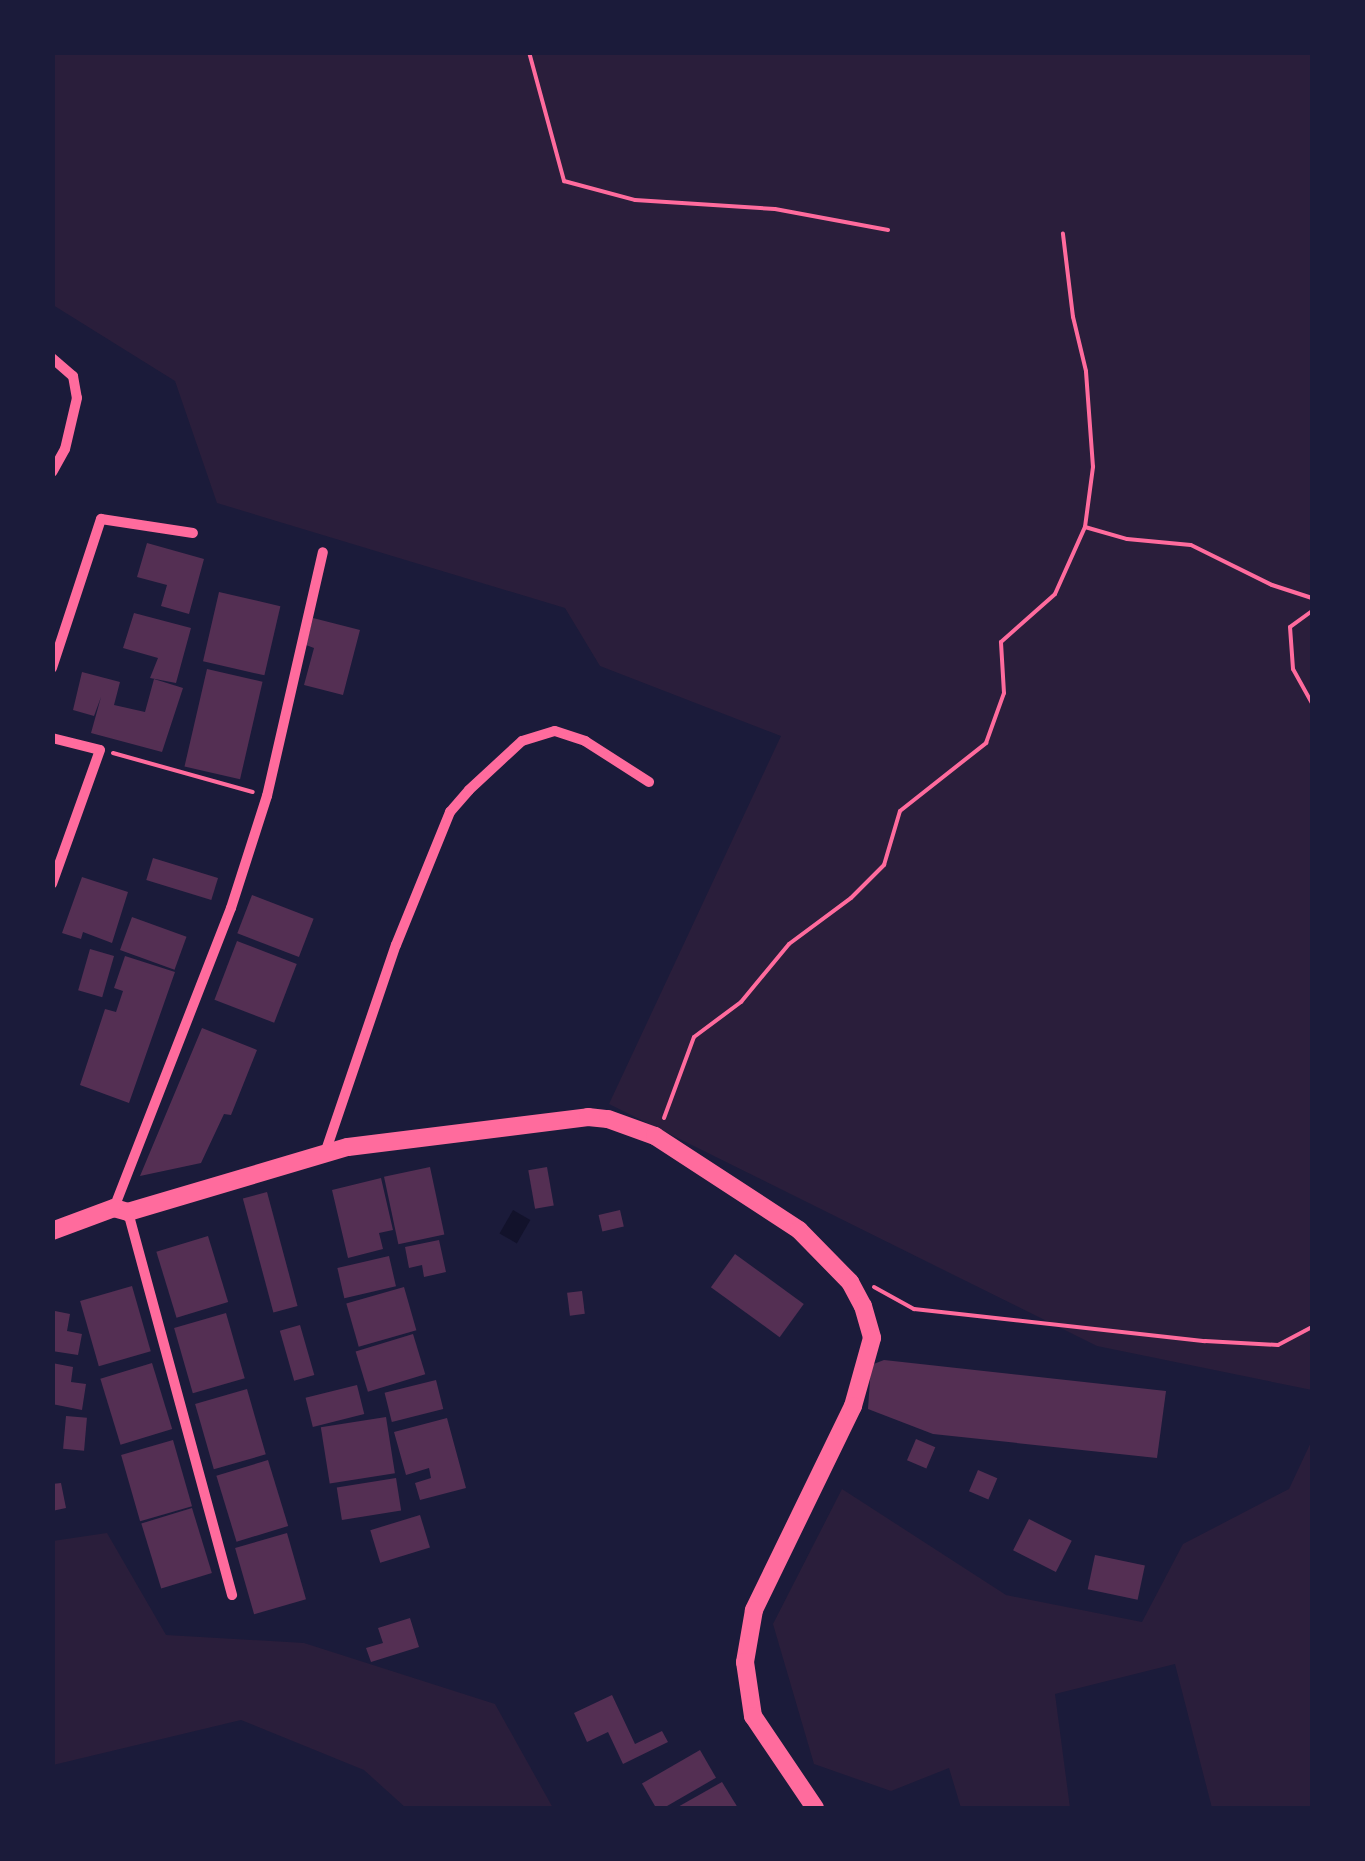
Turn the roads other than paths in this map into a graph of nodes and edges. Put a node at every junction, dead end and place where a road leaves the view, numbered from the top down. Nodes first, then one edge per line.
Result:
1 (52, 358) edge
2 (52, 472) edge
3 (194, 533) dead end
4 (323, 552) dead end
5 (52, 668) edge
6 (52, 738) edge
7 (649, 782) dead end
8 (52, 884) edge
9 (325, 1153) junction
10 (121, 1210) junction
11 (52, 1230) edge
12 (232, 1594) dead end
13 (816, 1808) edge

1 - 2 street
3 - 5 street
4 - 10 street
6 - 8 street
7 - 9 street
9 - 10 street
9 - 13 street
10 - 11 street
10 - 12 street

